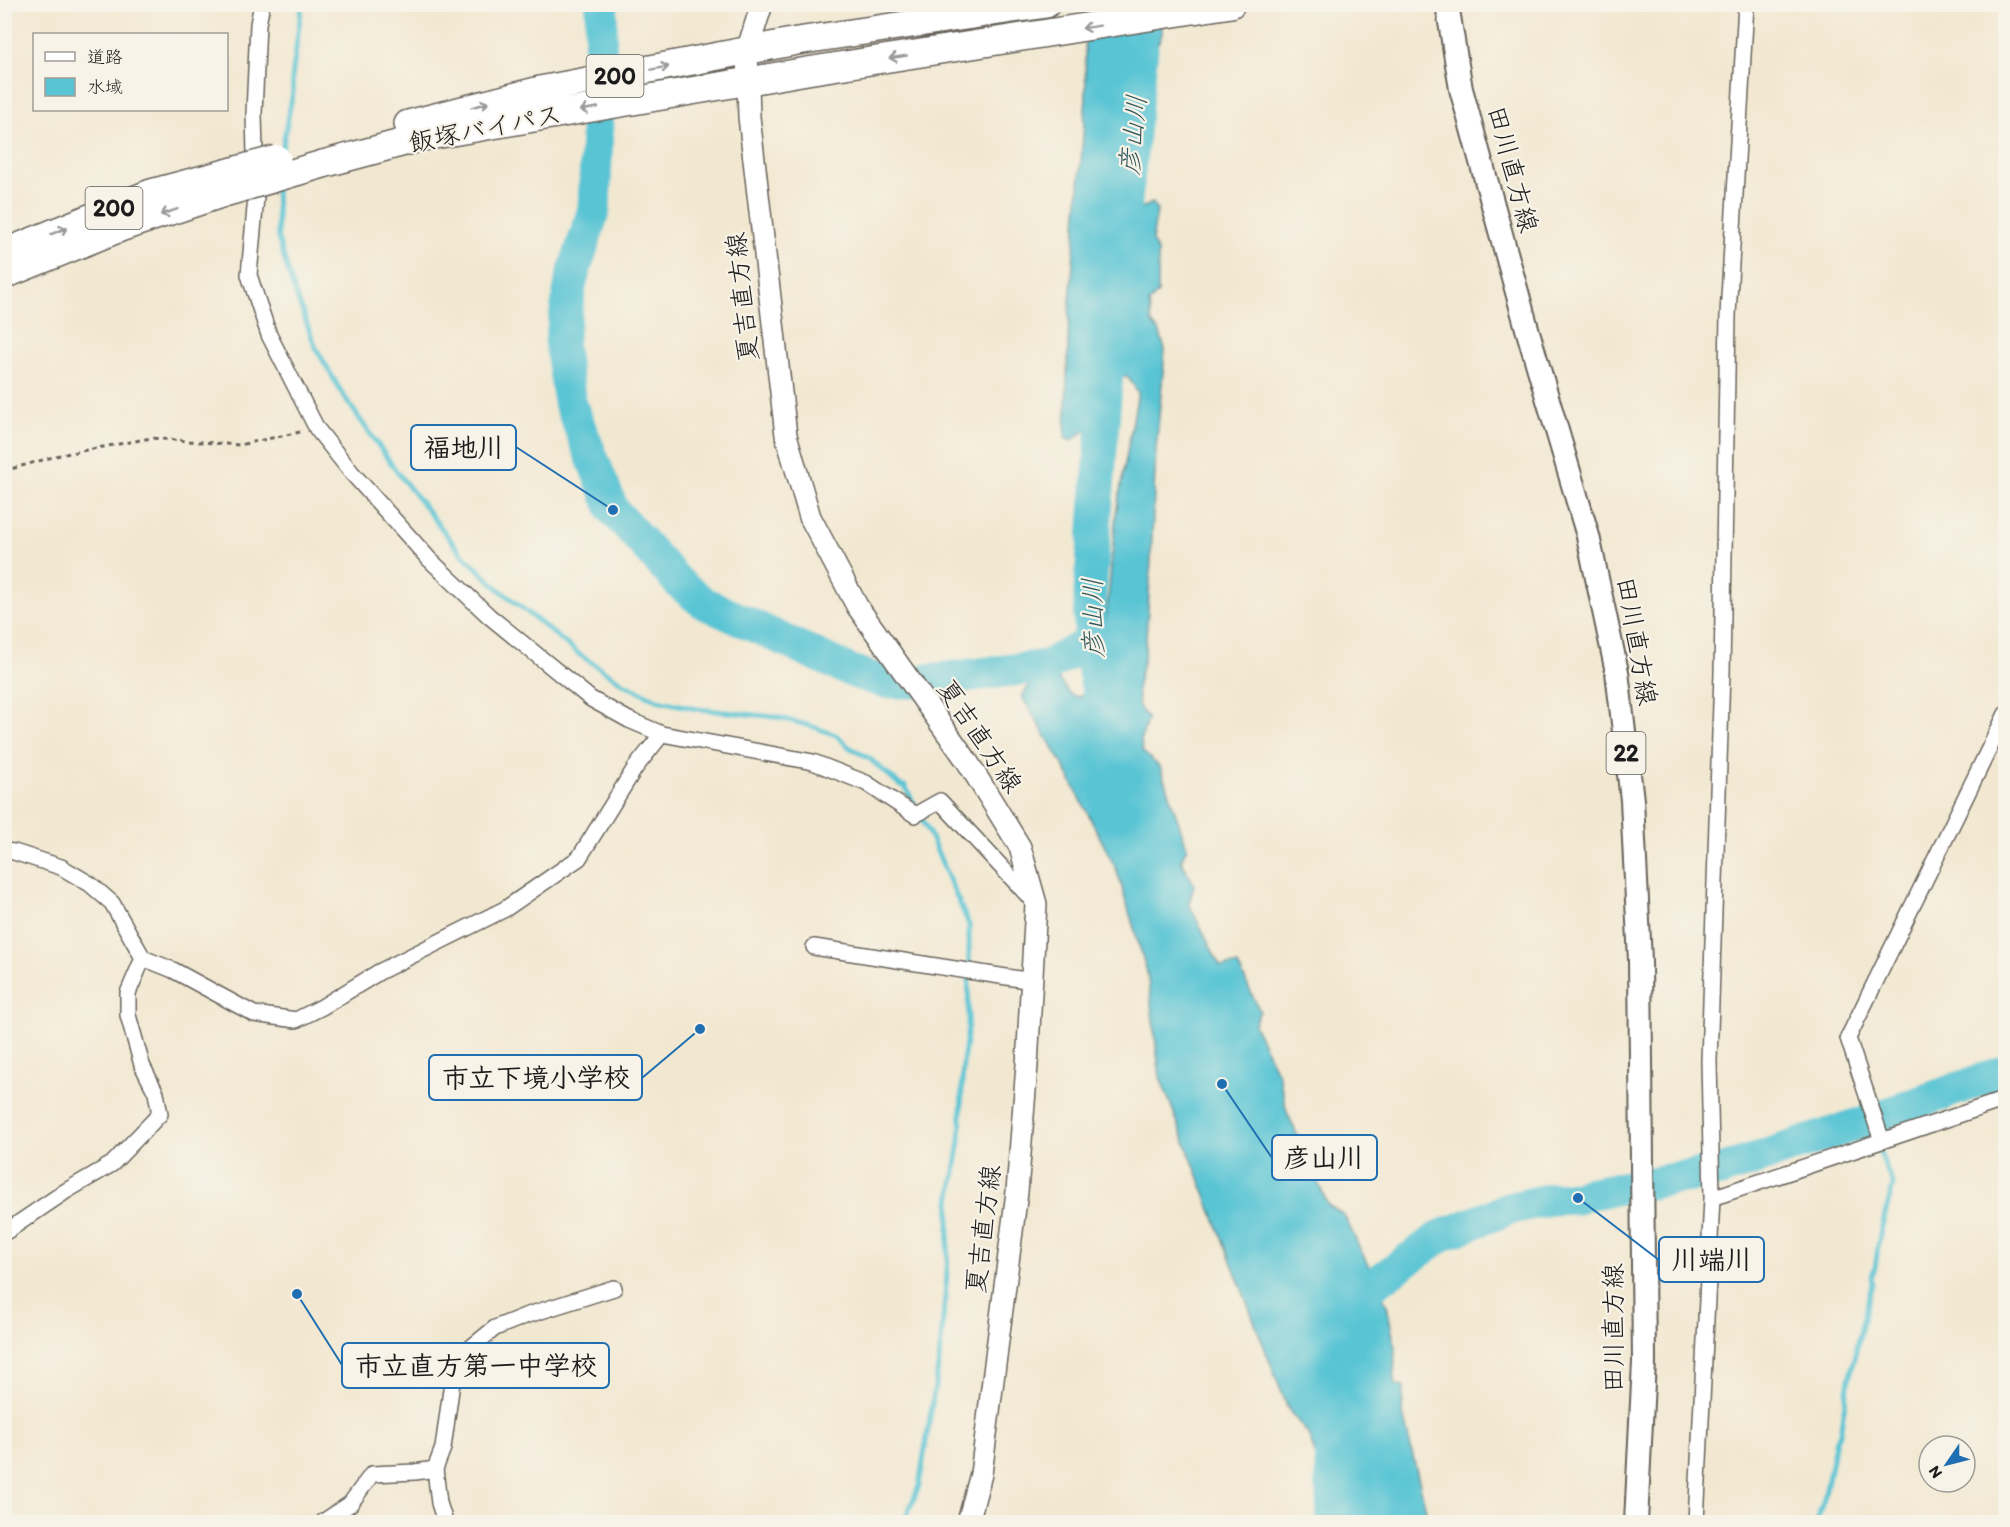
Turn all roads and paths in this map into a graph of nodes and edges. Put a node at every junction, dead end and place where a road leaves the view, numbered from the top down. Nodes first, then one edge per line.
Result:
1 (262, 4) edge
2 (762, 4) edge
3 (1046, 4) edge
4 (1231, 4) edge
5 (1447, 4) edge
6 (1746, 4) edge
7 (747, 51) junction
8 (747, 83) junction
9 (322, 155) junction
10 (225, 183) junction
11 (4, 253) edge
12 (4, 275) edge
13 (317, 429) junction
14 (4, 471) edge
15 (2006, 714) edge
16 (662, 734) junction
17 (4, 851) edge
18 (1036, 904) junction
19 (814, 947) dead end
20 (143, 958) junction
21 (1032, 981) junction
22 (2006, 1099) edge
23 (1882, 1141) junction
24 (1712, 1198) junction
25 (4, 1233) edge
26 (614, 1287) dead end
27 (435, 1469) junction
28 (323, 1522) edge
29 (445, 1522) edge
30 (968, 1522) edge
31 (1636, 1522) edge
32 (1696, 1522) edge

1 - 13 street
2 - 7 main road, 夏吉直方線
3 - 7 highway, 200
4 -> 8 highway, 飯塚バイパス / 200
5 - 31 main road, 田川直方線 / 22
6 - 24 street
7 - 8 main road, 夏吉直方線
9 -> 7 highway, 200
8 -> 9 highway, 飯塚バイパス / 200
8 - 18 main road, 夏吉直方線
9 - 10 highway, 200, bridge
11 -> 10 highway, 200
10 -> 12 highway, 200
13 - 14 path
13 - 16 street
15 - 23 street
16 - 18 street
16 - 20 street
17 - 20 street
18 - 21 main road, 夏吉直方線
19 - 21 street
20 - 25 street
21 - 30 main road, 夏吉直方線
22 - 23 street
23 - 24 street
24 - 32 street
26 - 27 street
27 - 28 street
27 - 29 street

